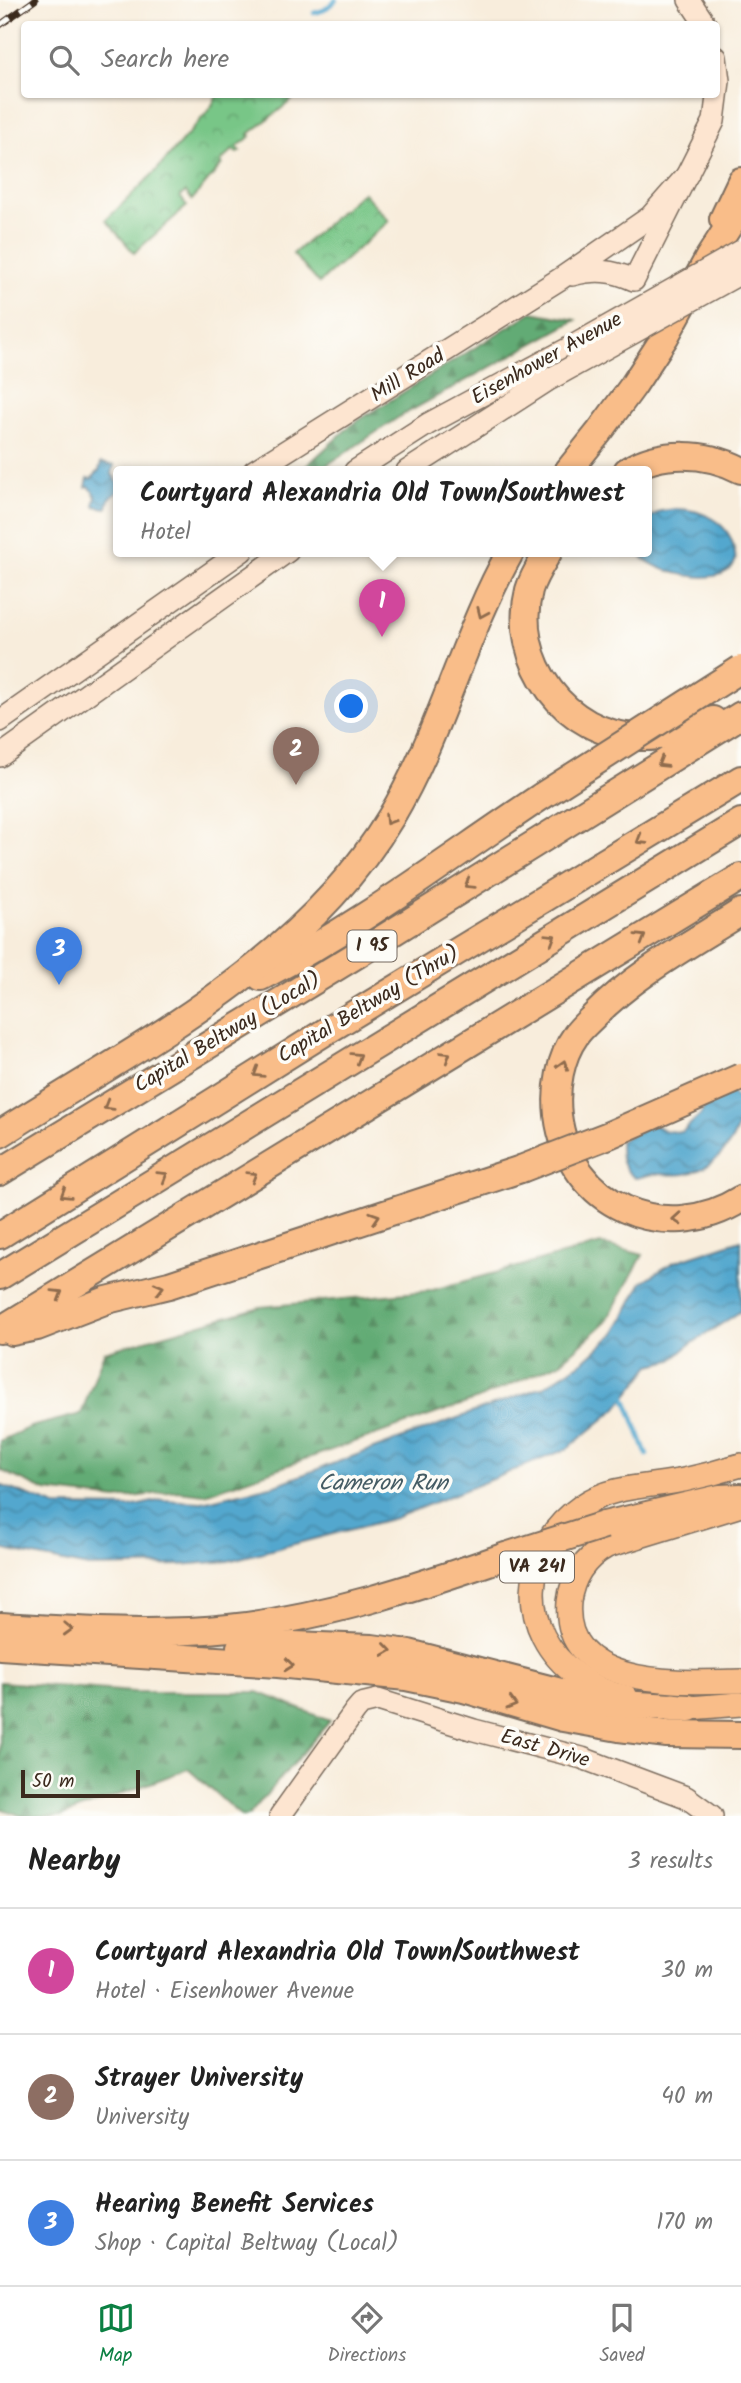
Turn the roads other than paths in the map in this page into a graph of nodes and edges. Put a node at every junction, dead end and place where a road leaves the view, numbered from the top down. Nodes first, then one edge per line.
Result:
1 (689, 0) edge
2 (703, 21) edge
3 (717, 98) edge
4 (688, 174) junction
5 (741, 181) edge
6 (741, 207) edge
7 (741, 251) edge
8 (709, 257) junction
9 (741, 273) edge
10 (560, 279) junction
11 (262, 466) edge
12 (363, 466) edge
13 (415, 466) edge
14 (572, 466) edge
15 (638, 466) edge
16 (741, 470) edge
17 (233, 557) edge
18 (278, 557) edge
19 (509, 557) edge
20 (546, 557) edge
21 (741, 669) edge
22 (741, 709) edge
23 (741, 715) edge
24 (0, 721) edge
25 (0, 756) edge
26 (741, 779) edge
27 (741, 822) edge
28 (741, 877) edge
29 (741, 912) edge
30 (206, 1005) junction
31 (741, 1077) edge
32 (0, 1135) edge
33 (0, 1172) edge
34 (741, 1199) edge
35 (0, 1235) edge
36 (0, 1276) edge
37 (0, 1330) edge
38 (0, 1335) edge
39 (741, 1465) edge
40 (741, 1497) edge
41 (741, 1505) edge
42 (0, 1626) edge
43 (0, 1646) edge
44 (123, 1654) junction
45 (741, 1681) edge
46 (741, 1704) edge
47 (689, 1708) junction
48 (741, 1735) edge
49 (280, 1816) edge
50 (712, 1816) edge

1 - 2 main road
3 - 4 main road, Mill Road
4 - 10 main road, Mill Road
4 - 10 main road, Mill Road
5 - 8 highway
6 - 8 highway
7 - 12 main road, Eisenhower Avenue, bridge
8 - 14 highway
9 - 13 main road, Eisenhower Avenue, bridge
10 - 11 main road, Mill Road
15 - 16 highway
17 - 24 main road
18 - 25 main road
19 -> 30 highway
20 - 22 highway
21 - 30 highway, bridge
23 -> 33 highway, Capital Beltway (Local) / I 95
26 -> 35 highway, Capital Beltway (Thru) / I 95
36 -> 27 highway, Capital Beltway (Thru)
37 -> 28 highway
34 -> 29 highway
30 - 32 highway
38 -> 31 highway, bridge
39 - 47 main road, VA 241
42 -> 40 highway, bridge
41 - 45 main road
43 - 44 highway
44 -> 47 highway
44 -> 48 highway
46 - 47 main road, VA 241
49 - 50 main road, East Drive

